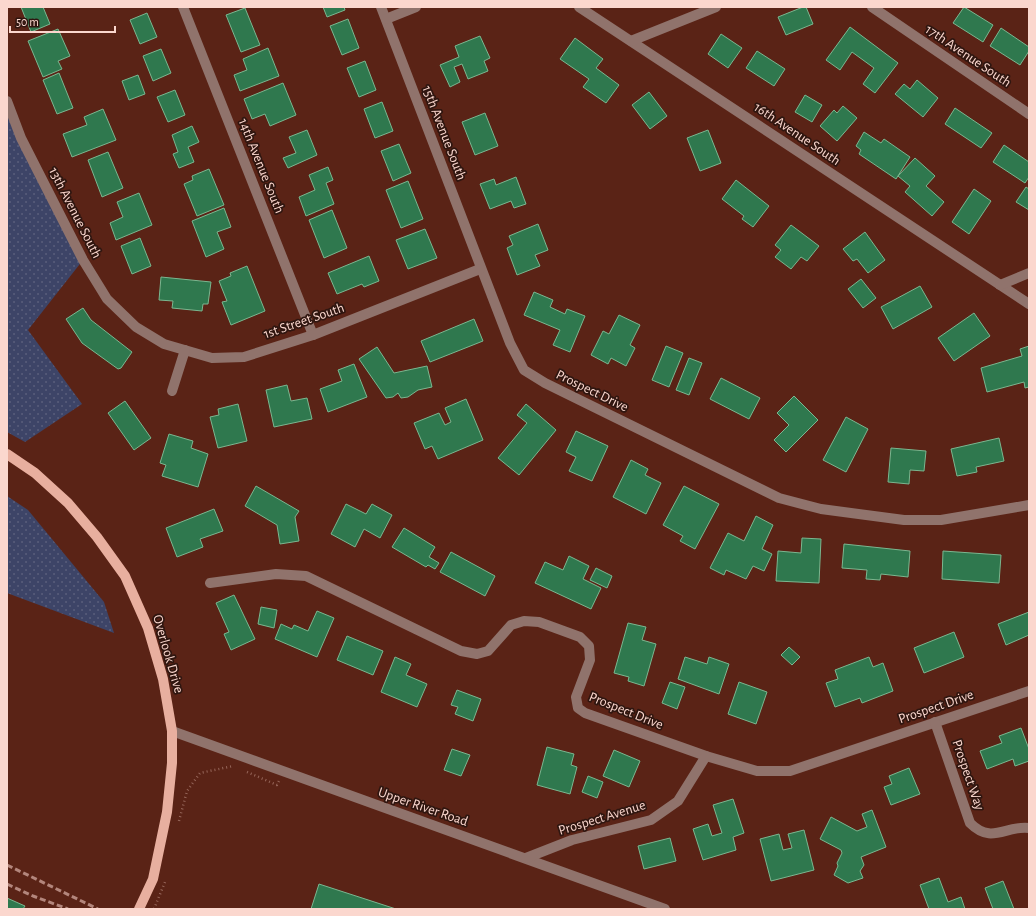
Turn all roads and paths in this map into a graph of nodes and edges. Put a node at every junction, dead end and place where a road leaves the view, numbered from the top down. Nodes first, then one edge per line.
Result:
1 (183, 7) edge
2 (381, 7) edge
3 (416, 7) edge
4 (579, 7) edge
5 (716, 7) edge
6 (872, 7) edge
7 (386, 19) junction
8 (631, 41) junction
9 (7, 101) edge
10 (1029, 114) edge
11 (480, 269) junction
12 (1029, 274) edge
13 (1000, 285) junction
14 (1029, 304) edge
15 (136, 327) joint
16 (313, 334) junction
17 (185, 350) junction
18 (172, 391) dead end
19 (7, 454) edge
20 (1029, 505) edge
21 (210, 583) dead end
22 (1029, 691) edge
23 (934, 722) junction
24 (172, 731) junction
25 (706, 756) junction
26 (238, 768) dead end
27 (245, 771) dead end
28 (284, 772) junction
29 (177, 827) dead end
30 (1029, 828) edge
31 (526, 858) junction
32 (166, 878) dead end
33 (139, 909) edge
34 (154, 909) edge
35 (665, 909) edge

1 - 16 street, 14th Avenue South
2 - 7 street, 15th Avenue South
3 - 7 street
4 - 8 street, 16th Avenue South
5 - 8 street
6 - 10 street, 17th Avenue South
7 - 11 street, 15th Avenue South
8 - 13 street, 16th Avenue South
9 - 15 street, 13th Avenue South
11 - 16 street, 1st Street South
11 - 20 street, Prospect Drive
12 - 13 street
13 - 14 street, 16th Avenue South
15 - 17 street, 1st Street South
16 - 17 street, 1st Street South
17 - 18 street
19 - 24 main road, Overlook Drive
21 - 25 street, Prospect Drive
22 - 23 street, Prospect Drive
23 - 25 street, Prospect Drive
23 - 30 street, Prospect Way
24 - 28 street, Upper River Road
24 - 33 main road, Overlook Drive
25 - 31 street, Prospect Avenue
26 - 29 path
27 - 28 path
28 - 31 street, Upper River Road
31 - 35 street, Upper River Road
32 - 34 path

